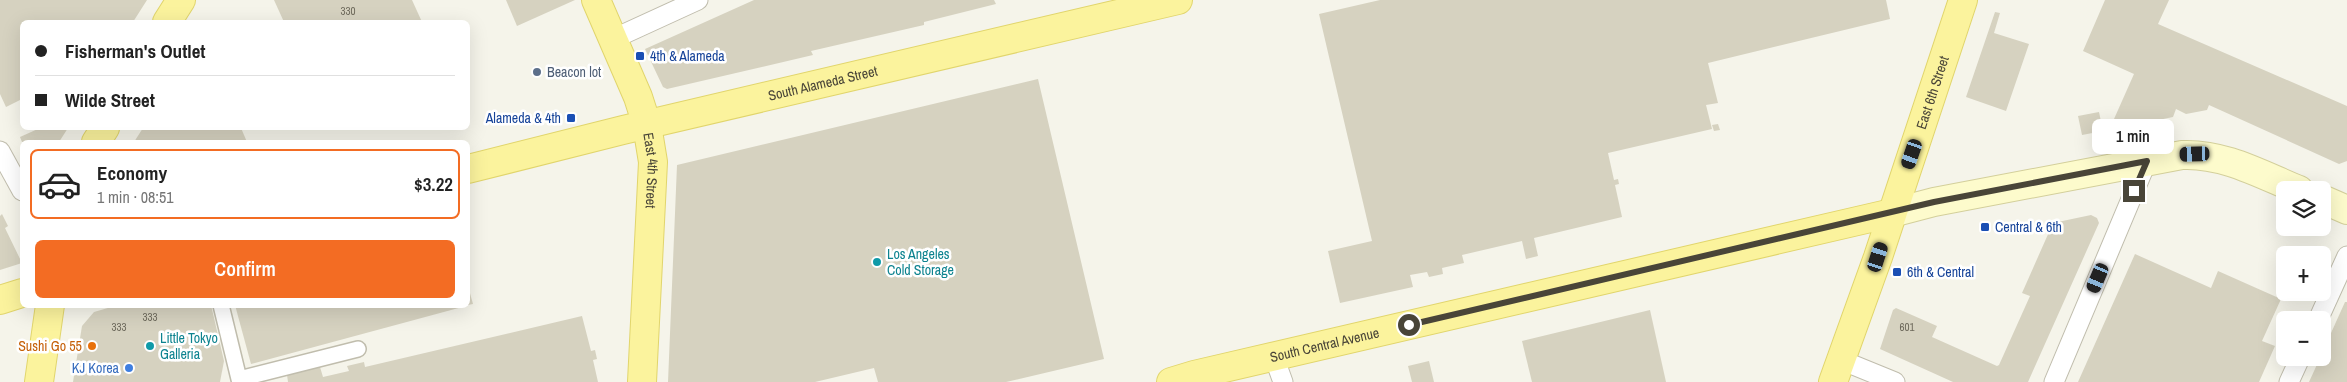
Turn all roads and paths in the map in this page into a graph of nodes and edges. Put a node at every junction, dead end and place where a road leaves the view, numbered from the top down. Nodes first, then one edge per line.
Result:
1 (181, 0) edge
2 (596, 0) edge
3 (698, 0) edge
4 (1178, 0) edge
5 (1963, 0) edge
6 (1149, 3) edge
7 (168, 20) edge
8 (613, 39) junction
9 (647, 125) junction
10 (0, 151) edge
11 (2147, 161) junction
12 (470, 169) edge
13 (2277, 181) edge
14 (20, 187) edge
15 (2331, 204) edge
16 (2347, 210) edge
17 (1892, 213) junction
18 (2347, 256) edge
19 (20, 294) edge
20 (0, 300) edge
21 (50, 308) edge
22 (222, 308) edge
23 (2322, 311) edge
24 (358, 348) dead end
25 (2296, 366) edge
26 (1278, 370) edge
27 (1837, 371) edge
28 (39, 382) edge
29 (642, 382) edge
30 (1169, 382) edge
31 (1895, 382) edge
32 (2054, 382) edge
33 (2289, 382) edge

1 - 7 main road
2 - 8 main road, East 4th Street
3 - 8 street
4 - 6 main road, South Alameda Street
5 - 17 main road, East 6th Street
6 - 9 main road, South Alameda Street
8 - 9 main road, East 4th Street
9 - 12 main road, South Alameda Street
9 - 29 main road, East 4th Street
10 - 14 street
11 - 13 main road, South Central Avenue
11 - 17 main road, South Central Avenue
11 - 32 street
15 - 16 main road
17 - 26 main road, South Central Avenue
17 - 27 main road, East 6th Street
18 - 23 street
19 - 20 main road
21 - 28 main road
22 - 24 street
25 - 33 street
26 - 30 main road, South Central Avenue
27 - 31 street

